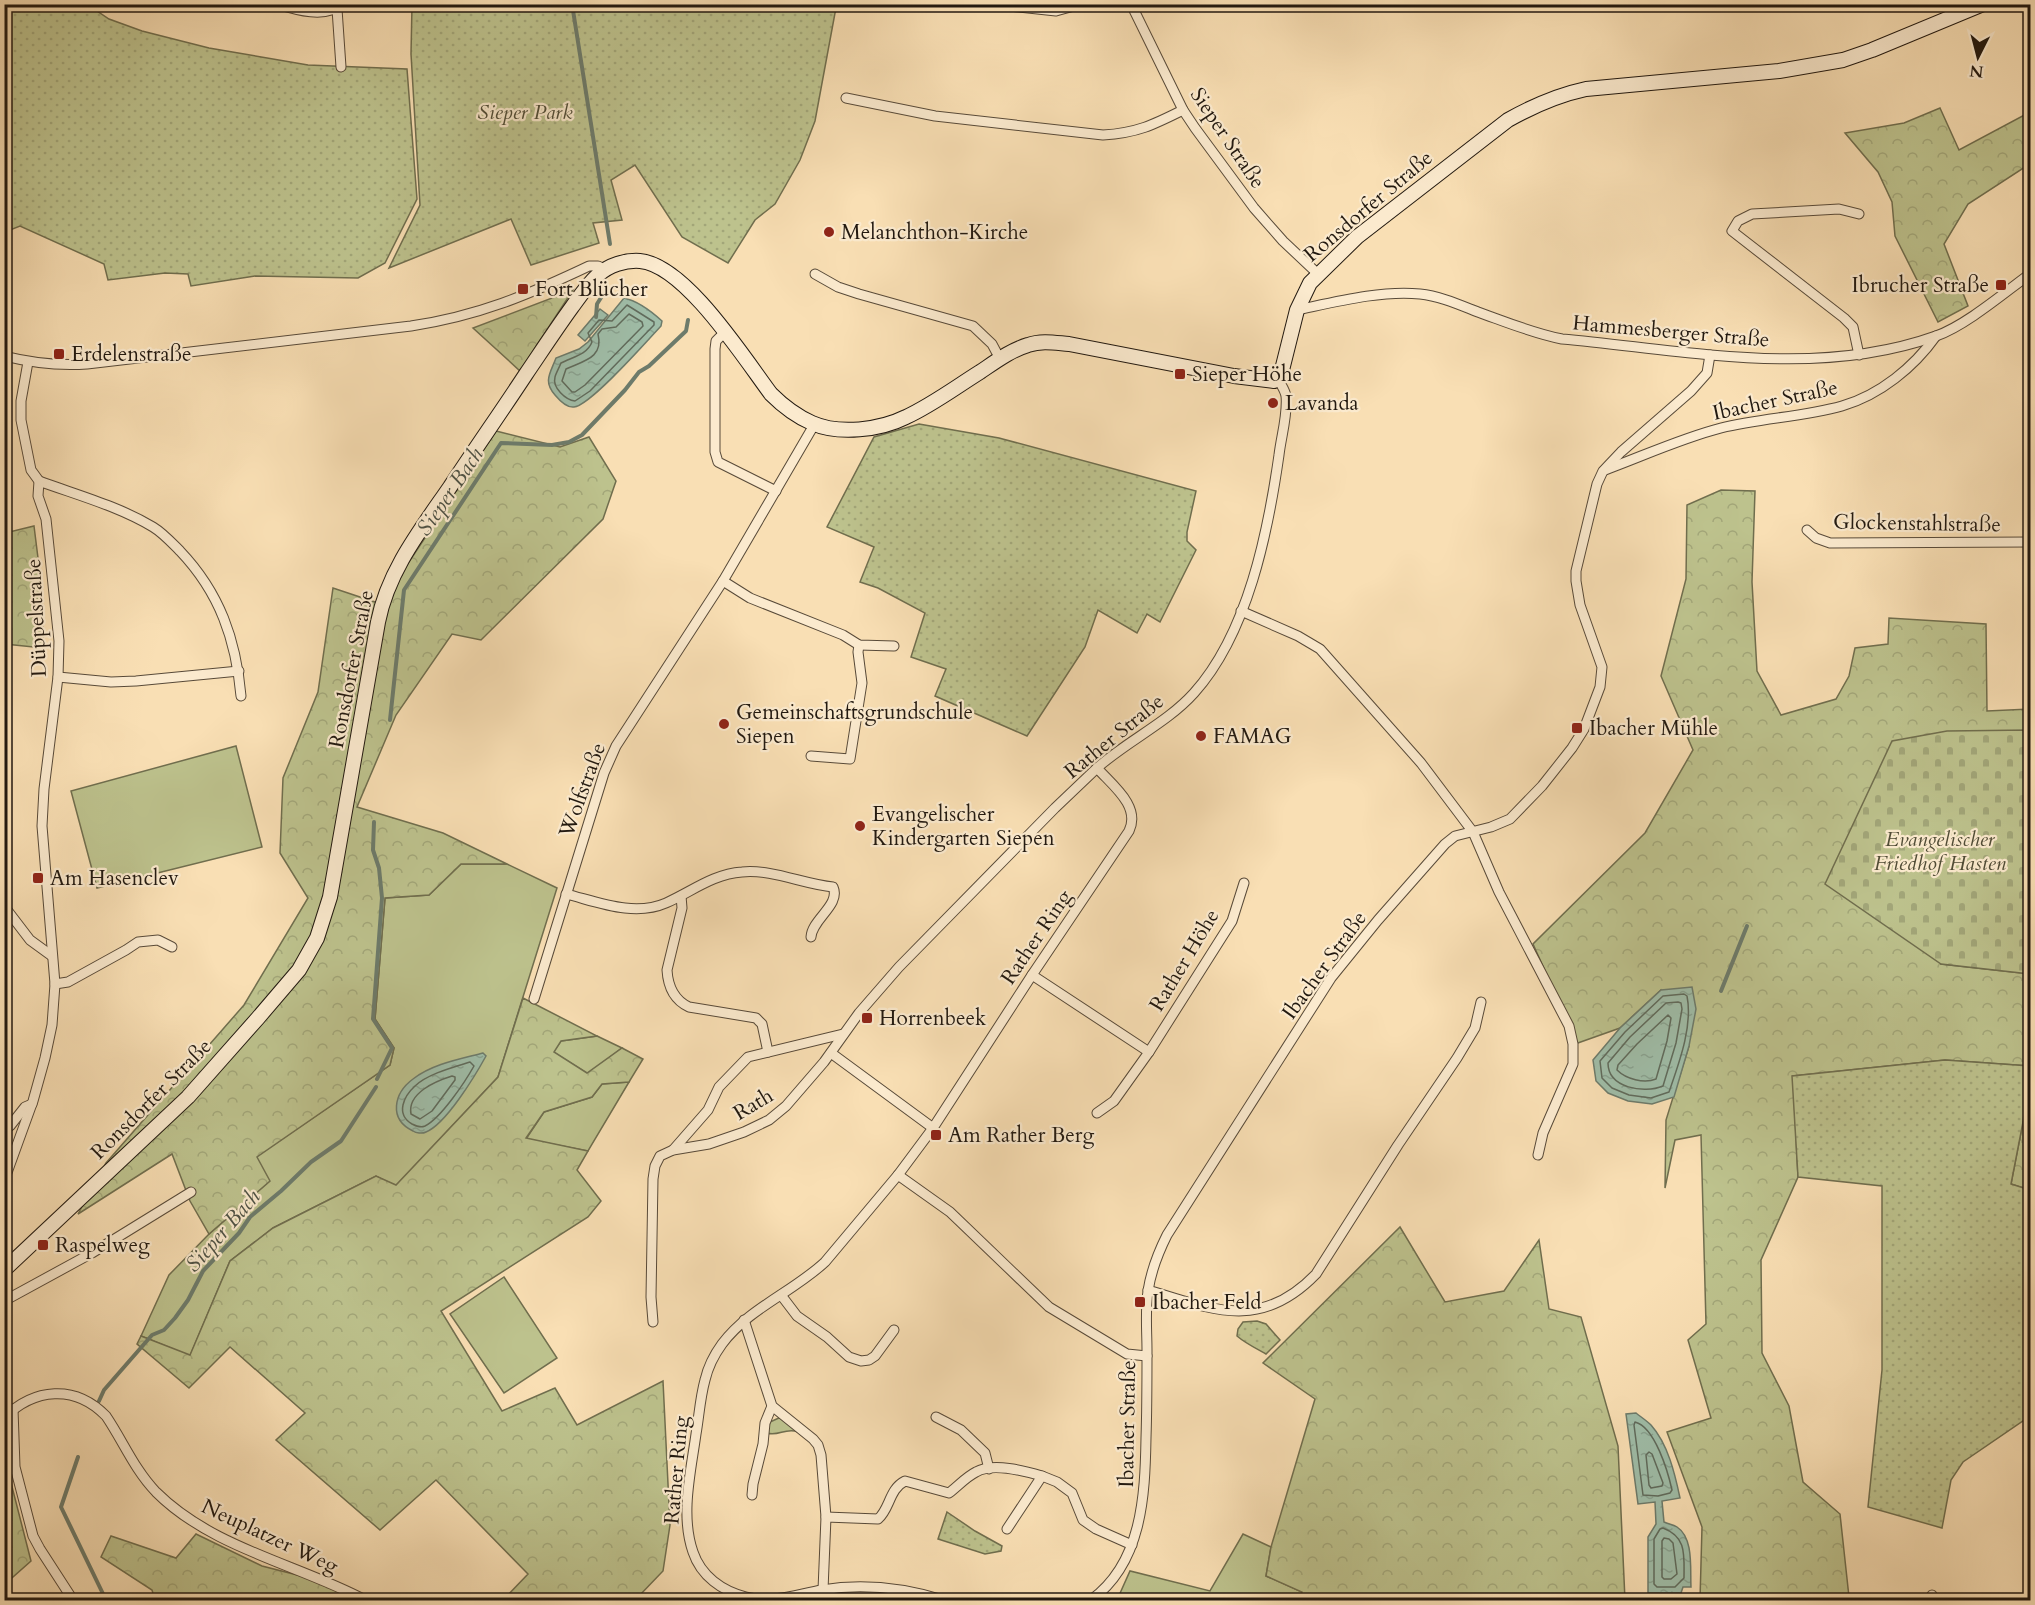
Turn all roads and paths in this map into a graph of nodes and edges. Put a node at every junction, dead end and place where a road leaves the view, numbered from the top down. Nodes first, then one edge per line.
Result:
1 (277, 4) edge
2 (992, 4) edge
3 (1081, 4) edge
4 (1131, 4) edge
5 (1983, 4) edge
6 (339, 7) edge
7 (340, 67) dead end
8 (846, 98) dead end
9 (1183, 110) junction
10 (1859, 214) dead end
11 (605, 269) junction
12 (815, 274) dead end
13 (1318, 274) junction
14 (2031, 274) edge
15 (1297, 310) junction
16 (724, 333) junction
17 (1936, 336) junction
18 (1710, 355) junction
19 (1858, 355) junction
20 (4, 356) edge
21 (1000, 359) junction
22 (28, 362) junction
23 (1278, 380) junction
24 (814, 425) junction
25 (1603, 471) junction
26 (39, 481) junction
27 (776, 491) junction
28 (1807, 530) dead end
29 (2031, 542) edge
30 (723, 581) junction
31 (1241, 611) junction
32 (859, 645) junction
33 (894, 646) dead end
34 (239, 671) junction
35 (58, 677) junction
36 (241, 696) dead end
37 (811, 756) dead end
38 (1097, 768) junction
39 (1473, 832) junction
40 (1244, 883) dead end
41 (567, 894) junction
42 (681, 896) junction
43 (4, 906) edge
44 (811, 937) dead end
45 (172, 947) dead end
46 (52, 956) junction
47 (1032, 975) junction
48 (55, 984) junction
49 (534, 999) dead end
50 (1481, 1002) dead end
51 (843, 1034) junction
52 (768, 1052) junction
53 (1149, 1052) junction
54 (831, 1053) junction
55 (32, 1104) junction
56 (1097, 1113) dead end
57 (4, 1126) edge
58 (933, 1128) junction
59 (673, 1150) junction
60 (1538, 1155) dead end
61 (898, 1175) junction
62 (4, 1181) edge
63 (191, 1192) dead end
64 (4, 1270) edge
65 (1148, 1290) junction
66 (781, 1295) junction
67 (4, 1301) edge
68 (744, 1320) junction
69 (653, 1322) dead end
70 (894, 1330) dead end
71 (1147, 1356) junction
72 (772, 1406) junction
73 (13, 1410) junction
74 (4, 1418) edge
75 (936, 1418) dead end
76 (989, 1468) junction
77 (1042, 1476) junction
78 (752, 1495) dead end
79 (826, 1517) junction
80 (1007, 1529) dead end
81 (1132, 1545) junction
82 (823, 1590) junction
83 (73, 1600) edge
84 (365, 1600) edge
85 (943, 1600) edge
86 (1091, 1600) edge

1 - 6 street
2 - 3 street
4 - 9 street, Sieper Straße
5 - 13 main road, Ronsdorfer Straße
6 - 7 street
8 - 9 street
9 - 13 street, Sieper Straße
10 - 19 street
11 - 16 main road
11 - 22 street
11 - 64 main road, Ronsdorfer Straße
12 - 21 street
13 - 15 main road, Ronsdorfer Straße
14 - 17 street, Hammesberger Straße
15 - 18 street, Hammesberger Straße
15 - 23 main road, Ronsdorfer Straße
16 - 24 main road
16 - 27 street
17 - 19 street, Hammesberger Straße
17 - 25 street, Ibacher Straße
18 - 19 street, Hammesberger Straße
18 - 25 street, Ibacher Straße
20 - 22 street
21 - 23 main road
21 - 24 main road
22 - 26 street, Düppelstraße
23 - 31 street, Rather Straße
24 - 27 street, Wolfstraße
25 - 39 street, Ibacher Straße
26 - 34 street
26 - 35 street, Düppelstraße
27 - 30 street, Wolfstraße
28 - 29 street, Glockenstahlstraße
30 - 32 street
30 - 41 street, Wolfstraße
31 - 38 street, Rather Straße
31 - 39 street
32 - 33 street
32 - 37 street
34 - 35 street
34 - 36 street
35 - 46 street, Düppelstraße
38 - 47 street, Rather Ring
38 - 51 street, Rather Straße
39 - 60 street
39 - 65 street, Ibacher Straße
40 - 53 street, Rather Höhe
41 - 42 street
41 - 49 street, Wolfstraße
42 - 44 street
42 - 52 street, Rath
43 - 46 street
45 - 48 street
46 - 48 street, Düppelstraße
47 - 53 street
47 - 58 street, Rather Ring
48 - 55 street, Düppelstraße
50 - 65 street
51 - 52 street, Rath
51 - 54 street, Rather Straße
52 - 59 street, Rath
53 - 56 street, Rather Höhe
54 - 58 street
54 - 59 street, Rath
55 - 57 street
55 - 62 street, Düppelstraße
58 - 61 street, Rather Ring
59 - 69 street, Rath
61 - 66 street, Rather Ring
61 - 71 street
63 - 67 street
65 - 71 street, Ibacher Straße
66 - 68 street, Rather Ring
66 - 70 street
68 - 72 street
68 - 82 street, Rather Ring
71 - 81 street, Ibacher Straße
72 - 78 street
72 - 79 street
73 - 74 street, Neuplatzer Weg
73 - 83 street
73 - 84 street, Neuplatzer Weg
75 - 76 street
76 - 77 street
76 - 79 street
77 - 80 street
77 - 81 street
79 - 82 street
81 - 86 street
82 - 85 street, Rather Ring

